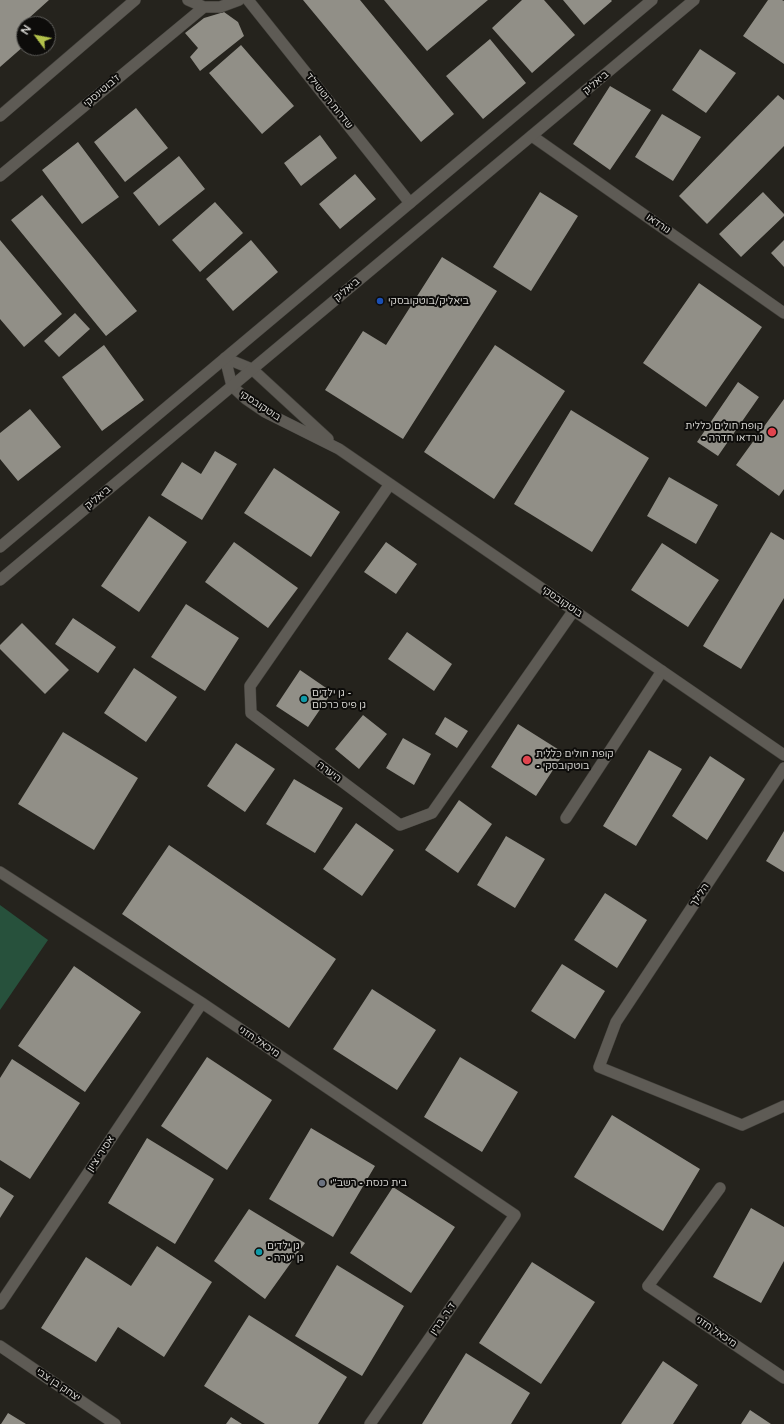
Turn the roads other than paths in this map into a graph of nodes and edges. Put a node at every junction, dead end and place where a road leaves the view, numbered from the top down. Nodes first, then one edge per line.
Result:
1 (135, 0) edge
2 (188, 0) edge
3 (239, 0) edge
4 (248, 0) edge
5 (652, 0) edge
6 (694, 0) edge
7 (204, 7) junction
8 (1, 114) edge
9 (532, 136) junction
10 (0, 176) edge
11 (410, 202) junction
12 (784, 313) edge
13 (225, 358) junction
14 (252, 369) junction
15 (232, 386) junction
16 (339, 449) junction
17 (390, 484) junction
18 (0, 547) edge
19 (0, 580) edge
20 (574, 610) junction
21 (662, 671) junction
22 (784, 755) edge
23 (784, 768) edge
24 (566, 818) dead end
25 (0, 872) edge
26 (202, 1003) junction
27 (784, 1106) edge
28 (720, 1188) dead end
29 (516, 1215) joint
30 (0, 1304) edge
31 (0, 1346) edge
32 (784, 1378) edge
33 (115, 1424) edge
34 (370, 1424) edge

1 - 8 street
2 - 7 street
3 - 7 street
4 - 11 street, שדרות רוטשילד
5 - 11 street
6 - 9 street, ביאליק
7 - 10 street, ז'בוטינסקי
9 - 12 street, נורדאו
9 - 14 street, ביאליק
11 - 13 street
13 - 14 street, בוטקובסקי
13 - 15 street, בוטקובסקי
13 - 18 street
14 - 15 street, ביאליק
14 - 16 street, בוטקובסקי
15 - 16 street, בוטקובסקי
15 - 19 street, ביאליק
16 - 17 street, בוטקובסקי
17 - 20 street, בוטקובסקי
17 - 20 street, היערה
20 - 21 street, בוטקובסקי
21 - 22 street, בוטקובסקי
21 - 24 street
23 - 27 street, הלילך
25 - 26 street, מיכאל חזני
26 - 29 street, מיכאל חזני
26 - 30 street, אסירי ציון
28 - 32 street, מיכאל חזני
29 - 34 street, ד.ר. ברין
31 - 33 street, יצחק בן צבי

